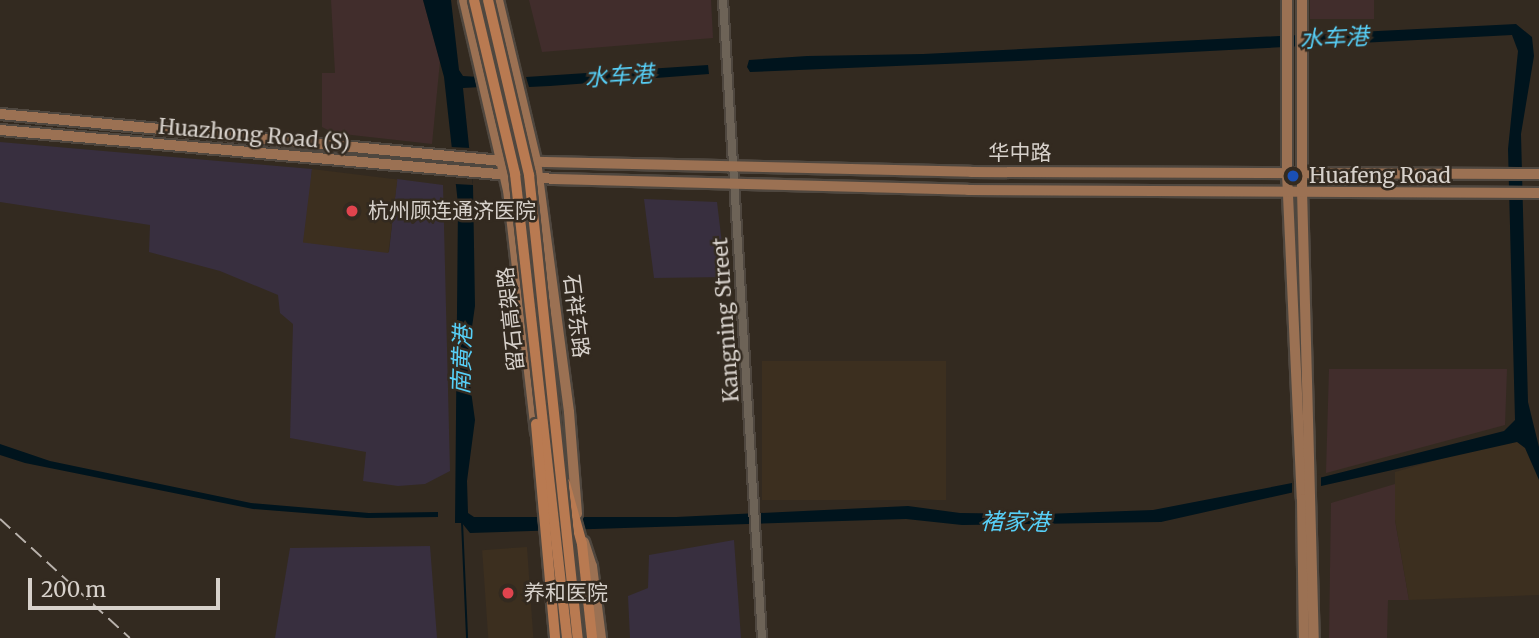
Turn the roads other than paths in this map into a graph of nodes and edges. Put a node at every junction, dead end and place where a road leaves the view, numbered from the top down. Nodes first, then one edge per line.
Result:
1 (464, 0) edge
2 (474, 0) edge
3 (488, 0) edge
4 (498, 0) edge
5 (723, 0) edge
6 (1287, 0) edge
7 (1302, 0) edge
8 (0, 114) edge
9 (0, 130) edge
10 (502, 161) junction
11 (536, 161) junction
12 (732, 167) junction
13 (1287, 173) junction
14 (1302, 173) junction
15 (1534, 173) edge
16 (505, 177) junction
17 (538, 178) junction
18 (733, 184) junction
19 (1289, 190) junction
20 (1302, 190) junction
21 (1534, 193) edge
22 (533, 348) junction
23 (558, 458) junction
24 (1306, 475) junction
25 (1307, 499) junction
26 (555, 638) edge
27 (567, 638) edge
28 (579, 638) edge
29 (592, 638) edge
30 (601, 638) edge
31 (762, 638) edge
32 (1304, 638) edge
33 (1314, 638) edge

1 - 10 main road
2 - 22 highway, 留石高架路, bridge
3 - 23 highway, 留石高架路, bridge
4 - 11 main road, 石祥东路
5 - 12 street, Kangning Street
6 - 13 main road
7 - 14 main road
8 - 10 main road, Huazhong Road (S)
9 - 16 main road, Huazhong Road (S)
10 - 11 main road, 华中路
10 - 16 main road
11 - 12 main road, 华中路
11 - 17 main road, 石祥东路
12 - 13 main road, 华中路
12 - 18 street, Kangning Street
13 - 14 main road, 华中路
13 - 19 main road
14 - 15 main road, 华中路
14 - 20 main road
16 - 17 main road, 华中路
16 - 26 main road, bridge
17 - 18 main road, 华中路
17 - 30 main road, 石祥东路
18 - 19 main road, 华中路
18 - 31 street, Kangning Street
19 - 20 main road, 华中路
19 - 24 main road
20 - 21 main road, 华中路
20 - 24 main road
22 - 26 highway, bridge
22 - 27 highway, 留石高架路, bridge
23 - 28 highway, 留石高架路, bridge
23 - 29 highway, bridge
24 - 25 main road
25 - 32 main road
25 - 33 main road

